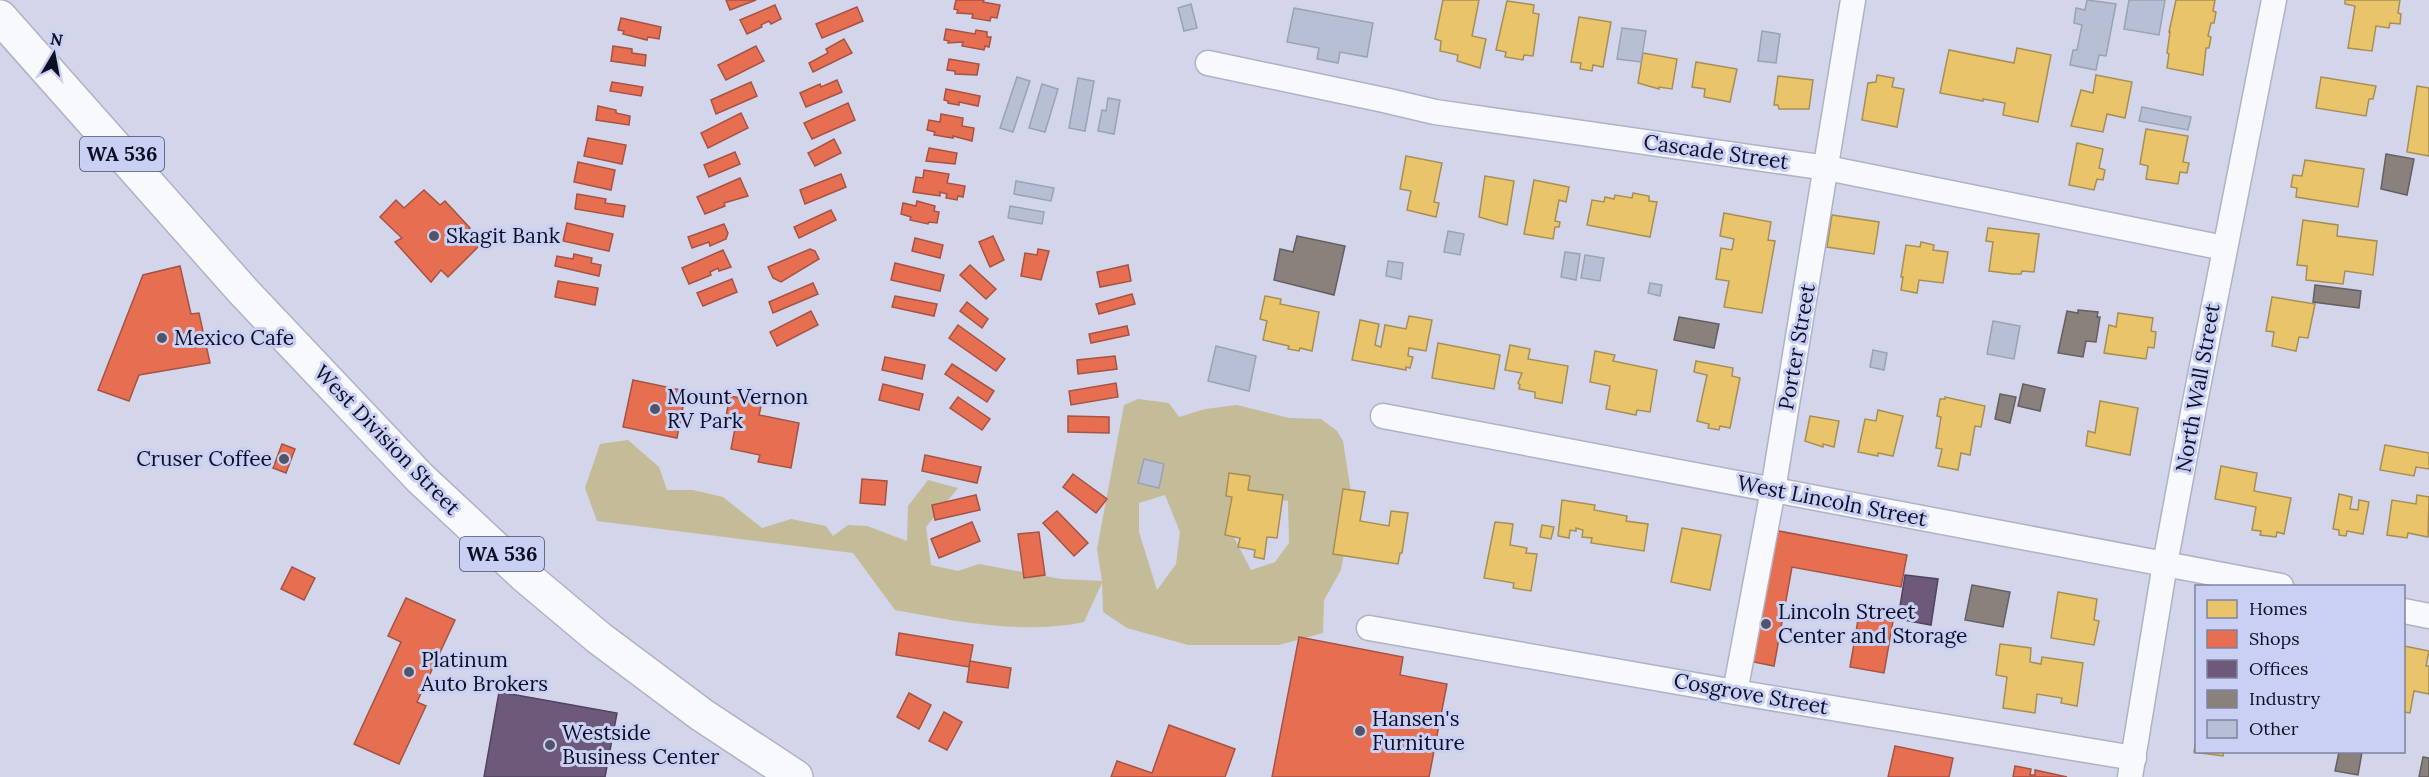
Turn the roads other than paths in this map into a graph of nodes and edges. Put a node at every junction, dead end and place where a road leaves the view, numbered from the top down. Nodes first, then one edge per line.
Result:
1 (1853, 0) edge
2 (2274, 0) edge
3 (0, 17) edge
4 (1208, 63) dead end
5 (1827, 168) junction
6 (2224, 248) junction
7 (1383, 416) dead end
8 (1773, 490) junction
9 (2165, 564) junction
10 (2276, 585) edge
11 (2405, 610) edge
12 (2429, 615) edge
13 (1370, 628) dead end
14 (1735, 692) junction
15 (2132, 767) edge
16 (796, 777) edge

1 - 5 street, Porter Street
2 - 6 street, North Wall Street
3 - 16 main road, West Division Street / WA 536
4 - 5 street, Cascade Street
5 - 6 street, Cascade Street
5 - 8 street, Porter Street
6 - 9 street, North Wall Street
7 - 8 street, West Lincoln Street
8 - 9 street, West Lincoln Street
8 - 14 street, Porter Street
9 - 10 street, West Lincoln Street
9 - 15 street, North Wall Street
11 - 12 street
13 - 14 street, Cosgrove Street
14 - 15 street, Cosgrove Street

